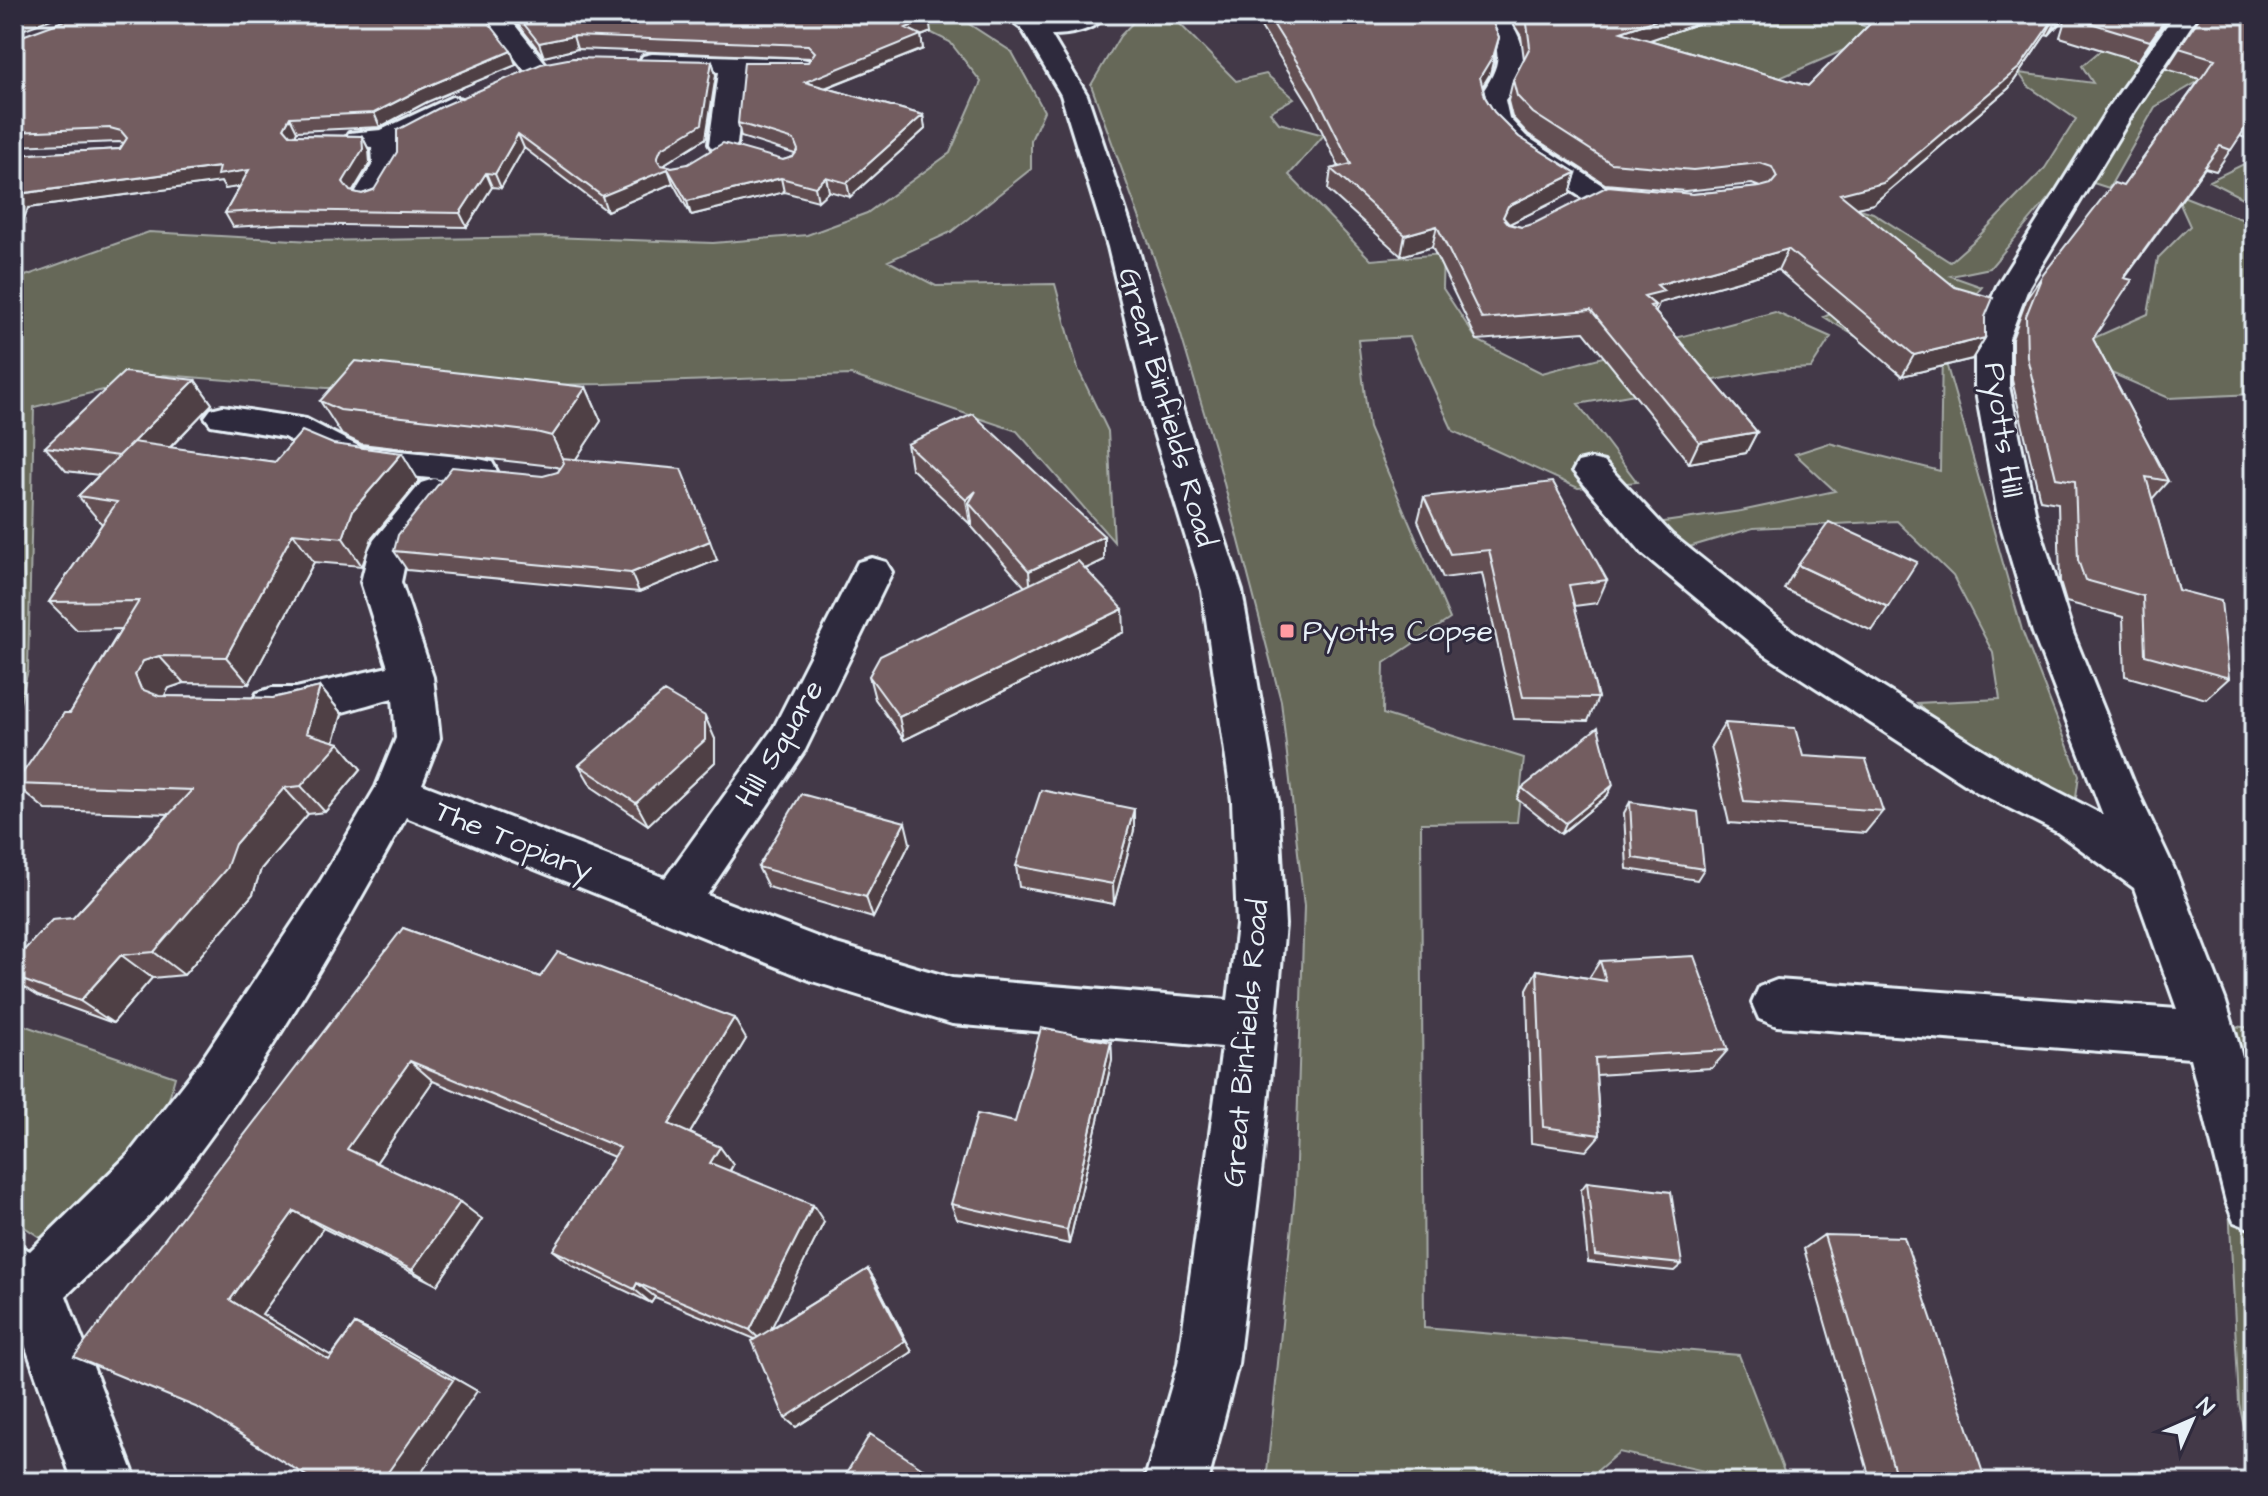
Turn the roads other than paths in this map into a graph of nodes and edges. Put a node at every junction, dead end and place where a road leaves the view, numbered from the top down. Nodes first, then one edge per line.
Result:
1 (493, 14) edge
2 (1490, 14) edge
3 (2187, 14) edge
4 (1095, 15) edge
5 (1023, 19) edge
6 (620, 61) edge
7 (564, 63) edge
8 (733, 64) junction
9 (1082, 64) junction
10 (802, 67) edge
11 (476, 95) edge
12 (386, 138) junction
13 (339, 139) edge
14 (724, 151) edge
15 (1597, 195) junction
16 (368, 196) edge
17 (1685, 203) edge
18 (1570, 209) edge
19 (223, 417) dead end
20 (453, 468) junction
21 (1591, 471) dead end
22 (510, 475) edge
23 (872, 572) dead end
24 (412, 677) junction
25 (233, 704) edge
26 (396, 793) junction
27 (2153, 875) junction
28 (673, 905) junction
29 (1777, 1003) dead end
30 (1251, 1026) junction
31 (2210, 1035) junction
32 (2254, 1202) edge
33 (24, 1280) edge
34 (105, 1482) edge
35 (1176, 1482) edge

1 - 7 street
2 - 15 street
3 - 27 street, Pyotts Hill
4 - 5 street, Great Binfields Road
4 - 9 street, Great Binfields Road
5 - 9 street, Great Binfields Road
6 - 8 street
8 - 10 street
8 - 14 street
9 - 30 street, Great Binfields Road
11 - 12 street
12 - 13 street
12 - 16 street
15 - 17 street
15 - 18 street
19 - 20 street
20 - 22 street
20 - 24 street
21 - 27 street
23 - 28 street, Hill Square
24 - 25 street
24 - 26 street
26 - 28 street, The Topiary
26 - 33 street, The Topiary
27 - 31 street, Pyotts Hill
28 - 30 street, The Topiary
29 - 31 street
30 - 35 street, Great Binfields Road
31 - 32 street, Pyotts Hill
33 - 34 street

